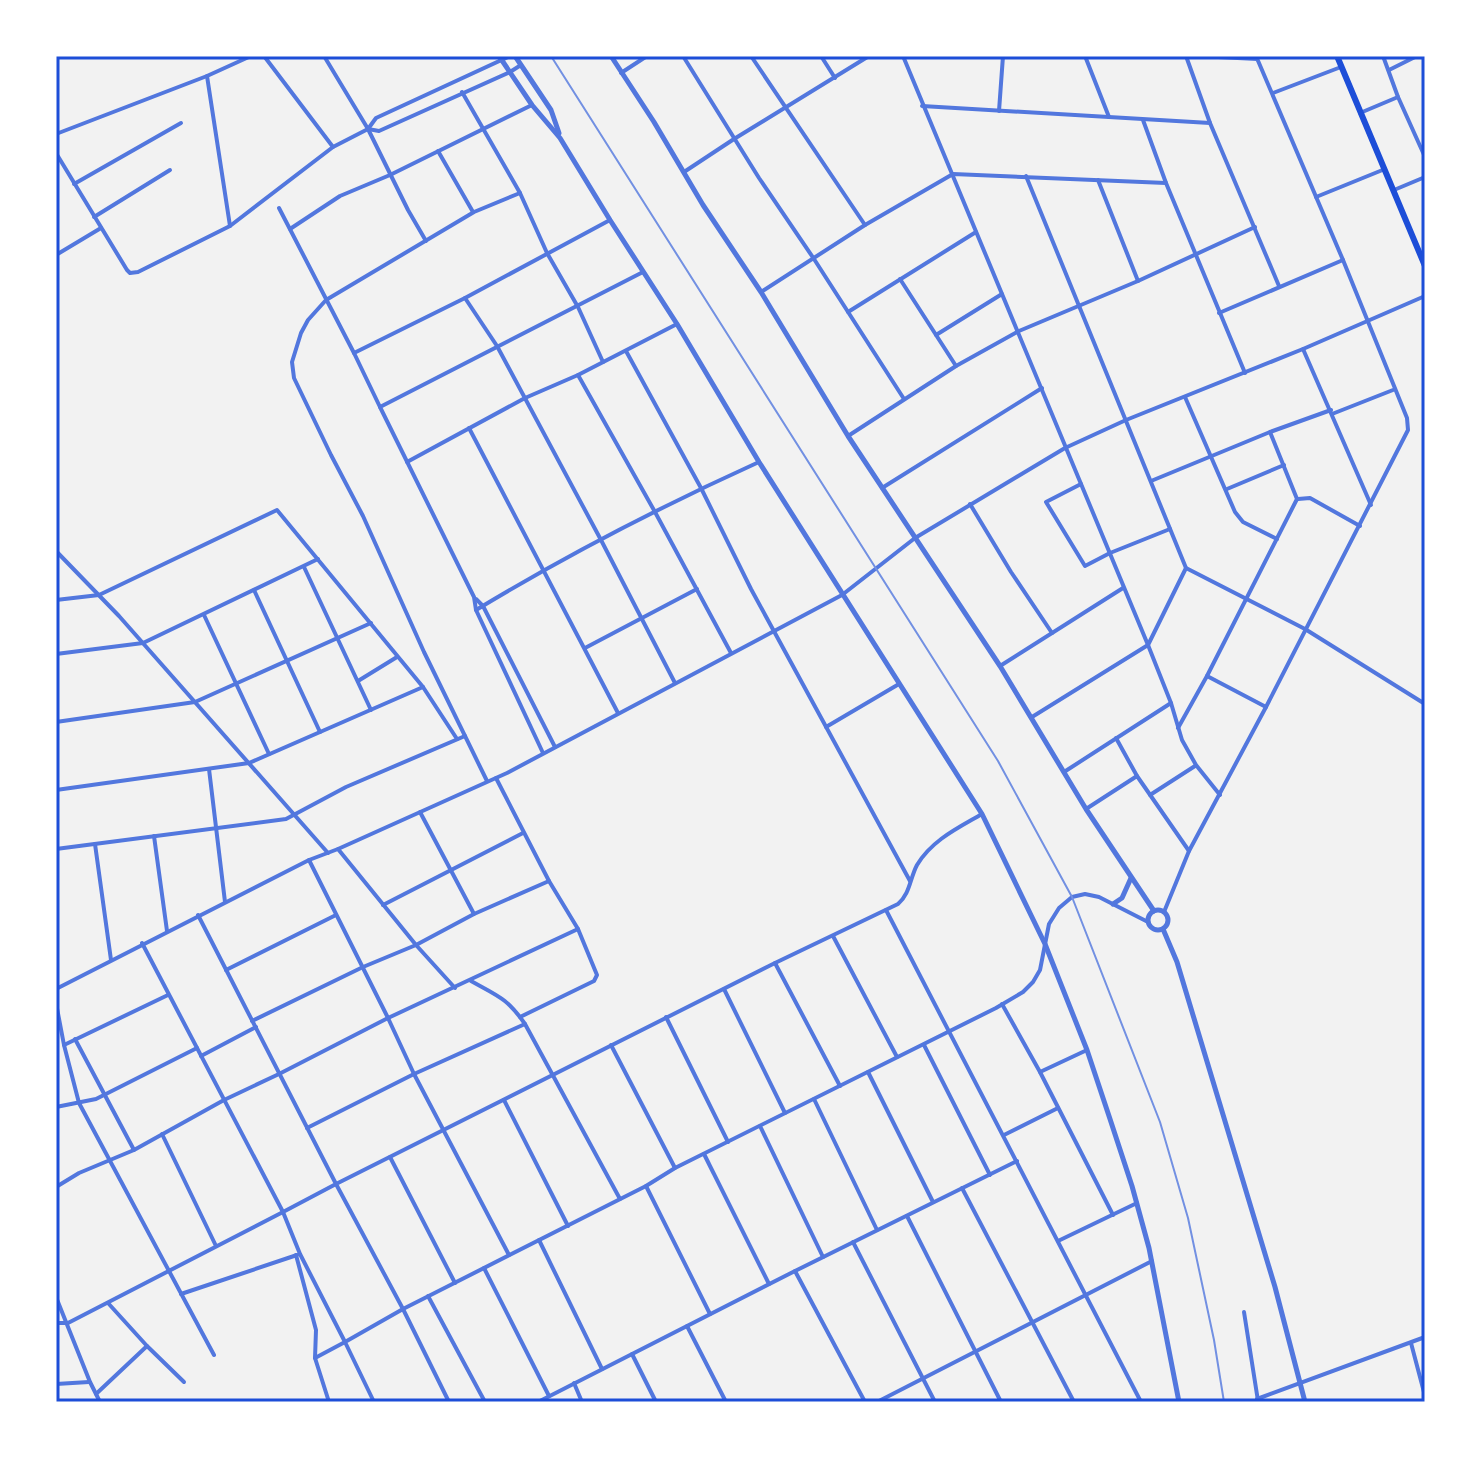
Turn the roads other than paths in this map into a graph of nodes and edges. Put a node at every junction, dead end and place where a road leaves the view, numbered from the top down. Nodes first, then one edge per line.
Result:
1 (251, 56) edge
2 (264, 56) edge
3 (324, 56) edge
4 (512, 56) edge
5 (611, 56) edge
6 (647, 56) edge
7 (683, 56) edge
8 (751, 56) edge
9 (821, 56) edge
10 (869, 56) edge
11 (903, 56) edge
12 (1003, 56) edge
13 (1085, 56) edge
14 (1186, 56) edge
15 (1199, 56) edge
16 (1337, 56) edge
17 (1383, 56) edge
18 (1417, 56) edge
19 (1256, 57) edge
20 (501, 58) edge
21 (521, 65) junction
22 (1341, 67) junction
23 (1389, 70) junction
24 (510, 72) junction
25 (621, 73) junction
26 (207, 76) junction
27 (835, 78) junction
28 (462, 92) junction
29 (1273, 93) junction
30 (1398, 97) junction
31 (532, 105) junction
32 (922, 106) junction
33 (786, 108) junction
34 (999, 111) junction
35 (1360, 113) junction
36 (1109, 118) junction
37 (1143, 120) junction
38 (181, 123) dead end
39 (1210, 123) junction
40 (483, 128) junction
41 (368, 129) junction
42 (56, 134) edge
43 (560, 138) junction
44 (734, 139) junction
45 (333, 147) junction
46 (438, 151) junction
47 (56, 153) edge
48 (1425, 157) edge
49 (1385, 169) junction
50 (170, 170) dead end
51 (684, 172) junction
52 (953, 174) junction
53 (390, 175) junction
54 (1026, 176) junction
55 (1425, 177) edge
56 (1098, 180) junction
57 (1166, 183) junction
58 (74, 184) junction
59 (1394, 190) junction
60 (520, 193) junction
61 (1316, 197) junction
62 (279, 208) dead end
63 (474, 212) junction
64 (94, 217) junction
65 (610, 220) junction
66 (865, 225) junction
67 (230, 226) junction
68 (1255, 227) junction
69 (101, 228) junction
70 (290, 229) junction
71 (976, 232) junction
72 (426, 241) junction
73 (547, 253) junction
74 (1196, 254) junction
75 (56, 255) edge
76 (814, 259) junction
77 (1343, 260) junction
78 (1425, 266) edge
79 (643, 272) junction
80 (900, 279) junction
81 (1138, 281) junction
82 (1279, 286) junction
83 (761, 292) junction
84 (1002, 294) junction
85 (1425, 296) edge
86 (465, 298) junction
87 (326, 300) junction
88 (1078, 306) junction
89 (578, 307) junction
90 (848, 312) junction
91 (1219, 313) junction
92 (1368, 322) junction
93 (677, 324) junction
94 (1019, 331) junction
95 (936, 335) junction
96 (497, 346) junction
97 (1303, 349) junction
98 (626, 351) junction
99 (354, 353) junction
100 (603, 362) junction
101 (956, 366) junction
102 (1245, 373) junction
103 (578, 375) junction
104 (1042, 388) junction
105 (1394, 389) junction
106 (1185, 397) junction
107 (525, 398) junction
108 (904, 399) junction
109 (380, 407) junction
110 (1332, 412) junction
111 (1126, 420) junction
112 (469, 428) junction
113 (1270, 432) junction
114 (848, 436) junction
115 (1065, 448) junction
116 (1212, 456) junction
117 (407, 462) junction
118 (759, 462) junction
119 (1284, 465) junction
120 (1151, 481) junction
121 (1081, 484) junction
122 (701, 488) junction
123 (882, 488) junction
124 (1226, 489) junction
125 (1297, 499) junction
126 (970, 504) junction
127 (1371, 505) junction
128 (655, 512) junction
129 (1360, 526) junction
130 (1170, 529) junction
131 (915, 538) junction
132 (1277, 539) junction
133 (601, 540) junction
134 (56, 551) edge
135 (1110, 553) junction
136 (318, 559) junction
137 (304, 566) junction
138 (1186, 568) junction
139 (544, 570) junction
140 (1124, 588) junction
141 (697, 589) junction
142 (254, 590) junction
143 (99, 595) junction
144 (842, 595) junction
145 (474, 597) junction
146 (1247, 598) junction
147 (56, 600) edge
148 (483, 606) junction
149 (476, 610) junction
150 (204, 614) junction
151 (642, 618) junction
152 (371, 623) junction
153 (1305, 629) junction
154 (774, 631) junction
155 (1052, 633) junction
156 (339, 638) junction
157 (143, 643) junction
158 (1148, 645) junction
159 (585, 648) junction
160 (731, 653) junction
161 (56, 654) edge
162 (398, 657) junction
163 (288, 660) junction
164 (1000, 666) junction
165 (1207, 676) junction
166 (358, 681) junction
167 (521, 681) junction
168 (236, 683) junction
169 (675, 683) junction
170 (899, 684) junction
171 (512, 686) junction
172 (423, 687) junction
173 (195, 702) junction
174 (1171, 703) junction
175 (1425, 704) edge
176 (1266, 707) junction
177 (371, 710) junction
178 (618, 713) junction
179 (1032, 717) junction
180 (56, 722) edge
181 (826, 727) junction
182 (1178, 728) junction
183 (320, 732) junction
184 (465, 736) junction
185 (1116, 738) junction
186 (457, 739) junction
187 (555, 747) junction
188 (543, 753) junction
189 (269, 754) junction
190 (249, 763) junction
191 (1196, 765) junction
192 (209, 769) junction
193 (1064, 772) junction
194 (1137, 776) junction
195 (496, 778) junction
196 (487, 782) junction
197 (56, 790) edge
198 (1150, 795) junction
199 (1220, 795) junction
200 (1086, 809) junction
201 (420, 812) junction
202 (294, 814) junction
203 (982, 814) junction
204 (215, 829) junction
205 (524, 833) junction
206 (154, 836) junction
207 (95, 844) junction
208 (56, 849) edge
209 (338, 849) junction
210 (1189, 851) junction
211 (328, 853) junction
212 (309, 860) junction
213 (453, 870) junction
214 (1131, 878) junction
215 (549, 881) junction
216 (910, 881) junction
217 (225, 902) junction
218 (1113, 904) junction
219 (383, 905) junction
220 (886, 910) junction
221 (1154, 911) junction
222 (1164, 912) junction
223 (474, 914) junction
224 (198, 915) junction
225 (336, 915) junction
226 (1148, 922) junction
227 (578, 929) junction
228 (1163, 929) junction
229 (167, 931) junction
230 (833, 936) junction
231 (142, 943) junction
232 (1045, 944) junction
233 (416, 945) junction
234 (111, 960) junction
235 (775, 963) junction
236 (363, 967) junction
237 (226, 970) junction
238 (471, 981) junction
239 (455, 988) junction
240 (56, 989) edge
241 (724, 989) junction
242 (168, 995) junction
243 (56, 1003) edge
244 (1002, 1004) junction
245 (520, 1017) junction
246 (666, 1017) junction
247 (388, 1018) junction
248 (252, 1021) junction
249 (525, 1024) junction
250 (256, 1027) junction
251 (949, 1031) junction
252 (75, 1039) junction
253 (924, 1044) junction
254 (64, 1045) junction
255 (611, 1045) junction
256 (197, 1048) junction
257 (1087, 1050) junction
258 (201, 1056) junction
259 (897, 1057) junction
260 (868, 1072) junction
261 (1040, 1072) junction
262 (279, 1074) junction
263 (414, 1074) junction
264 (553, 1075) junction
265 (840, 1086) junction
266 (104, 1095) junction
267 (504, 1099) junction
268 (814, 1099) junction
269 (224, 1100) junction
270 (79, 1103) junction
271 (56, 1107) edge
272 (1058, 1108) junction
273 (785, 1113) junction
274 (760, 1126) junction
275 (307, 1128) junction
276 (444, 1129) junction
277 (162, 1134) junction
278 (1004, 1135) junction
279 (728, 1142) junction
280 (134, 1150) junction
281 (704, 1154) junction
282 (390, 1157) junction
283 (109, 1159) junction
284 (1017, 1161) junction
285 (675, 1168) junction
286 (990, 1175) junction
287 (336, 1184) junction
288 (646, 1186) junction
289 (56, 1187) edge
290 (962, 1188) junction
291 (620, 1199) junction
292 (933, 1203) junction
293 (1137, 1203) junction
294 (283, 1212) junction
295 (1113, 1215) junction
296 (907, 1216) junction
297 (568, 1226) junction
298 (877, 1230) junction
299 (539, 1240) junction
300 (1058, 1241) junction
301 (853, 1242) junction
302 (216, 1246) junction
303 (298, 1255) junction
304 (509, 1255) junction
305 (823, 1257) junction
306 (1152, 1261) junction
307 (484, 1268) junction
308 (169, 1271) junction
309 (795, 1271) junction
310 (455, 1283) junction
311 (769, 1284) junction
312 (181, 1294) junction
313 (428, 1296) junction
314 (1086, 1296) junction
315 (56, 1297) edge
316 (108, 1303) junction
317 (403, 1309) junction
318 (1244, 1312) dead end
319 (710, 1314) junction
320 (1034, 1322) junction
321 (56, 1323) edge
322 (68, 1323) junction
323 (687, 1326) junction
324 (1425, 1337) edge
325 (345, 1342) junction
326 (1411, 1343) junction
327 (147, 1346) junction
328 (975, 1352) junction
329 (632, 1354) junction
330 (214, 1355) dead end
331 (315, 1358) junction
332 (602, 1369) junction
333 (924, 1378) junction
334 (90, 1382) junction
335 (184, 1382) dead end
336 (574, 1383) junction
337 (1300, 1383) junction
338 (56, 1384) edge
339 (96, 1394) junction
340 (549, 1396) junction
341 (1425, 1396) edge
342 (1258, 1401) edge
343 (100, 1402) edge
344 (329, 1402) edge
345 (374, 1402) edge
346 (449, 1402) edge
347 (485, 1402) edge
348 (538, 1402) edge
349 (582, 1402) edge
350 (656, 1402) edge
351 (726, 1402) edge
352 (865, 1402) edge
353 (877, 1402) edge
354 (935, 1402) edge
355 (1001, 1402) edge
356 (1074, 1402) edge
357 (1141, 1402) edge
358 (1179, 1402) edge
359 (1305, 1402) edge

1 - 26 street
2 - 45 street
3 - 41 street
4 - 20 street
4 - 21 street
5 - 25 street
6 - 25 street
7 - 44 street
8 - 33 street
9 - 27 street
10 - 27 street
11 - 32 street
12 - 34 street
13 - 36 street
14 - 39 street
15 - 19 street
16 - 22 main road
17 - 23 street
18 - 23 street
19 - 29 street
20 - 24 street
20 - 41 street
21 - 24 street
21 - 43 street
22 - 29 street
22 - 35 main road
23 - 30 street
24 - 28 street
24 - 31 street
25 - 51 street
26 - 42 street
26 - 67 street
27 - 33 street
28 - 40 street
28 - 41 street
29 - 61 street
30 - 35 street
30 - 48 street
31 - 40 street
31 - 43 street
32 - 34 street
32 - 52 street
33 - 44 street
33 - 66 street
34 - 36 street
35 - 49 main road
36 - 37 street
37 - 39 street
37 - 57 street
38 - 58 street
39 - 68 street
40 - 46 street
40 - 60 street
41 - 45 street
41 - 53 street
43 - 65 street
44 - 51 street
44 - 76 street
45 - 67 street
46 - 53 street
46 - 63 street
47 - 58 street
49 - 59 main road
49 - 61 street
50 - 64 street
51 - 83 street
52 - 54 street
52 - 66 street
52 - 71 street
53 - 70 street
53 - 72 street
54 - 56 street
54 - 88 street
55 - 59 street
56 - 57 street
56 - 81 street
57 - 74 street
58 - 64 street
59 - 78 main road
60 - 63 street
60 - 73 street
61 - 77 street
62 - 70 street
63 - 72 street
64 - 69 street
65 - 73 street
65 - 79 street
66 - 76 street
67 - 69 street
68 - 74 street
68 - 82 street
69 - 75 street
70 - 87 street
71 - 80 street
71 - 84 street
72 - 87 street
73 - 86 street
73 - 89 street
74 - 81 street
74 - 91 street
76 - 83 street
76 - 90 street
77 - 82 street
77 - 92 street
79 - 89 street
79 - 93 street
80 - 90 street
80 - 95 street
81 - 88 street
82 - 91 street
83 - 114 street
84 - 94 street
84 - 95 street
85 - 92 street
86 - 96 street
86 - 99 street
87 - 99 street
87 - 184 street
88 - 94 street
88 - 111 street
89 - 96 street
89 - 100 street
90 - 108 street
91 - 102 street
92 - 97 street
92 - 105 street
93 - 98 street
93 - 118 street
94 - 101 street
94 - 104 street
95 - 101 street
96 - 107 street
96 - 109 street
97 - 102 street
97 - 110 street
98 - 100 street
98 - 122 street
99 - 109 street
100 - 103 street
101 - 108 street
102 - 106 street
103 - 107 street
103 - 128 street
104 - 115 street
104 - 123 street
105 - 110 street
105 - 127 street
106 - 111 street
106 - 116 street
107 - 112 street
107 - 133 street
108 - 114 street
109 - 117 street
110 - 113 street
110 - 127 street
111 - 115 street
111 - 120 street
112 - 117 street
112 - 139 street
113 - 116 street
113 - 119 street
114 - 123 street
115 - 121 street
115 - 126 street
116 - 120 street
116 - 124 street
117 - 145 street
118 - 122 street
118 - 144 street
119 - 124 street
119 - 125 street
120 - 130 street
121 - 135 street
121 - 135 street
122 - 128 street
122 - 154 street
123 - 131 street
124 - 132 street
125 - 129 street
125 - 132 street
126 - 131 street
126 - 155 street
127 - 129 street
128 - 133 street
128 - 141 street
129 - 153 street
130 - 135 street
130 - 138 street
131 - 144 street
131 - 164 street
132 - 146 street
133 - 139 street
133 - 151 street
134 - 143 street
135 - 140 street
136 - 137 street
136 - 143 street
136 - 152 street
137 - 142 street
137 - 156 street
138 - 146 street
138 - 158 street
139 - 148 street
139 - 159 street
140 - 155 street
140 - 158 street
141 - 151 street
141 - 160 street
142 - 150 street
142 - 163 street
143 - 147 street
143 - 157 street
144 - 154 street
144 - 170 street
145 - 148 street
145 - 149 street
146 - 153 street
146 - 165 street
148 - 149 street
148 - 167 street
149 - 171 street
150 - 157 street
150 - 168 street
151 - 159 street
151 - 169 street
152 - 156 street
152 - 162 street
153 - 175 street
153 - 176 street
154 - 160 street
154 - 181 street
155 - 164 street
156 - 163 street
156 - 166 street
157 - 161 street
157 - 173 street
158 - 174 street
158 - 179 street
159 - 178 street
160 - 169 street
162 - 166 street
162 - 172 street
163 - 168 street
163 - 183 street
164 - 179 street
165 - 176 street
165 - 182 street
166 - 177 street
167 - 171 street
167 - 187 street
168 - 173 street
168 - 189 street
169 - 178 street
170 - 181 street
170 - 203 street
171 - 188 street
172 - 177 street
172 - 186 street
173 - 180 street
173 - 190 street
174 - 182 street
174 - 185 street
176 - 199 street
177 - 183 street
178 - 187 street
179 - 193 street
181 - 216 street
182 - 191 street
183 - 189 street
184 - 186 street
184 - 196 street
185 - 193 street
185 - 194 street
186 - 202 street
187 - 188 street
188 - 195 street
189 - 190 street
190 - 192 street
190 - 202 street
191 - 198 street
191 - 199 street
192 - 197 street
192 - 204 street
193 - 200 street
194 - 198 street
194 - 200 street
195 - 196 street
195 - 205 street
196 - 201 street
198 - 210 street
199 - 210 street
200 - 214 street
201 - 209 street
201 - 213 street
202 - 204 street
202 - 211 street
203 - 216 street
203 - 232 street
204 - 206 street
204 - 217 street
205 - 213 street
205 - 215 street
206 - 207 street
206 - 229 street
207 - 208 street
207 - 234 street
209 - 211 street
209 - 219 street
210 - 222 street
211 - 212 street
212 - 217 street
212 - 225 street
213 - 219 street
213 - 223 street
214 - 218 street
214 - 221 street
215 - 223 street
215 - 227 street
216 - 220 street
217 - 224 street
218 - 226 street
218 - 232 street
219 - 233 street
220 - 230 street
220 - 251 street
221 - 222 street
221 - 226 street
222 - 228 street
223 - 233 street
224 - 229 street
224 - 237 street
225 - 236 street
225 - 237 street
226 - 228 street
227 - 238 street
227 - 245 street
228 - 337 street
229 - 231 street
230 - 235 street
230 - 259 street
231 - 234 street
231 - 242 street
232 - 244 street
232 - 257 street
233 - 236 street
233 - 239 street
234 - 240 street
235 - 241 street
235 - 265 street
236 - 247 street
236 - 248 street
237 - 248 street
238 - 239 street
238 - 245 street
239 - 247 street
241 - 246 street
241 - 273 street
242 - 252 street
242 - 256 street
243 - 254 street
244 - 251 street
244 - 261 street
245 - 249 street
246 - 255 street
246 - 279 street
247 - 262 street
247 - 263 street
248 - 250 street
249 - 263 street
249 - 264 street
250 - 258 street
250 - 262 street
251 - 253 street
251 - 278 street
252 - 254 street
252 - 266 street
253 - 259 street
253 - 286 street
254 - 270 street
255 - 264 street
255 - 285 street
256 - 258 street
256 - 266 street
257 - 261 street
257 - 293 street
258 - 269 street
259 - 260 street
260 - 265 street
260 - 292 street
261 - 272 street
262 - 269 street
262 - 275 street
263 - 275 street
263 - 276 street
264 - 267 street
264 - 291 street
265 - 268 street
266 - 270 street
266 - 280 street
267 - 276 street
267 - 297 street
268 - 273 street
268 - 298 street
269 - 277 street
269 - 294 street
270 - 271 street
270 - 283 street
272 - 278 street
272 - 295 street
273 - 274 street
274 - 279 street
274 - 305 street
275 - 287 street
276 - 282 street
276 - 304 street
277 - 280 street
277 - 302 street
278 - 284 street
279 - 281 street
280 - 283 street
281 - 285 street
281 - 311 street
282 - 287 street
282 - 310 street
283 - 289 street
283 - 308 street
284 - 286 street
284 - 300 street
285 - 288 street
286 - 290 street
287 - 294 street
287 - 317 street
288 - 291 street
288 - 319 street
290 - 292 street
290 - 320 street
291 - 297 street
292 - 296 street
293 - 295 street
293 - 306 street
294 - 302 street
294 - 303 street
295 - 300 street
296 - 298 street
296 - 328 street
297 - 299 street
298 - 301 street
299 - 304 street
299 - 332 street
300 - 314 street
301 - 305 street
301 - 333 street
302 - 308 street
303 - 312 street
303 - 325 street
303 - 331 street
304 - 307 street
305 - 309 street
306 - 314 street
306 - 358 street
307 - 310 street
307 - 340 street
308 - 312 street
308 - 316 street
309 - 311 street
309 - 352 street
310 - 313 street
311 - 319 street
312 - 330 street
313 - 317 street
313 - 347 street
314 - 320 street
314 - 357 street
315 - 322 street
316 - 322 street
316 - 327 street
317 - 325 street
317 - 346 street
318 - 342 street
319 - 323 street
320 - 328 street
320 - 356 street
321 - 322 street
322 - 334 street
323 - 329 street
323 - 351 street
324 - 326 street
325 - 331 street
325 - 345 street
326 - 337 street
326 - 341 street
327 - 335 street
327 - 339 street
328 - 333 street
328 - 355 street
329 - 332 street
329 - 350 street
331 - 344 street
332 - 336 street
333 - 353 street
333 - 354 street
334 - 338 street
334 - 339 street
336 - 340 street
336 - 349 street
337 - 342 street
337 - 359 street
339 - 343 street
340 - 348 street

